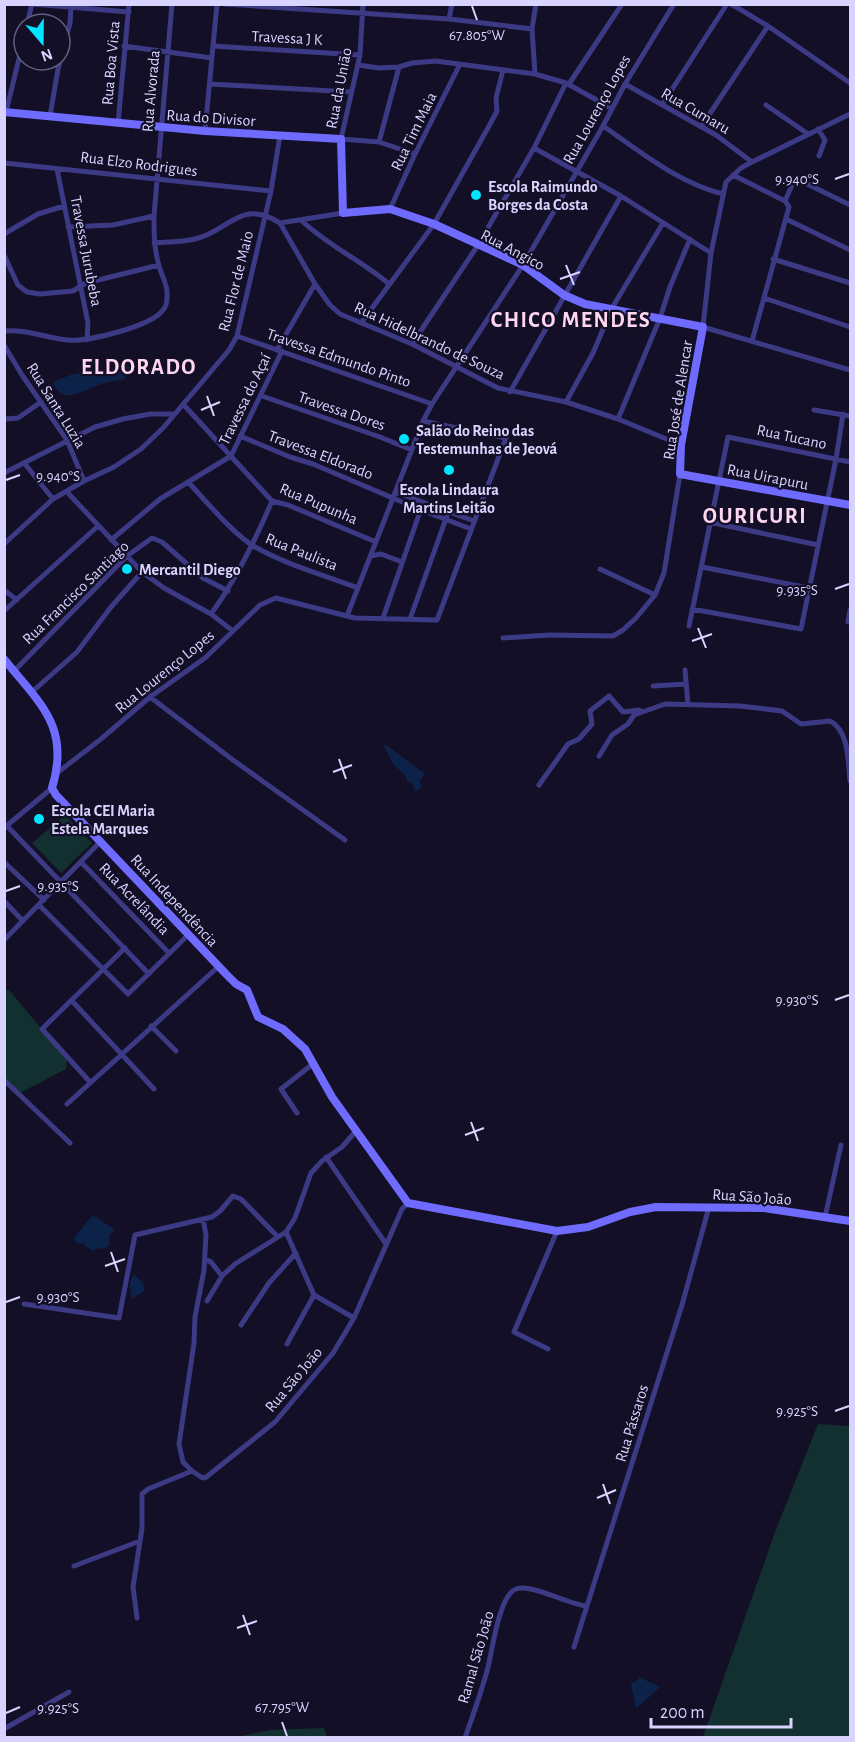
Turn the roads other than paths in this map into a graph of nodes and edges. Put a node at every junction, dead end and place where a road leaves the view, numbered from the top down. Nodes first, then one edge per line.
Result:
1 (32, 4) edge
2 (129, 4) edge
3 (172, 4) edge
4 (217, 4) edge
5 (225, 4) edge
6 (363, 4) edge
7 (452, 4) edge
8 (622, 4) edge
9 (674, 4) edge
10 (729, 4) edge
11 (536, 6) edge
12 (71, 7) junction
13 (129, 12) junction
14 (362, 13) junction
15 (449, 19) junction
16 (768, 26) junction
17 (532, 29) junction
18 (124, 46) junction
19 (213, 46) junction
20 (167, 51) junction
21 (360, 55) junction
22 (212, 58) junction
23 (460, 64) junction
24 (358, 65) junction
25 (399, 67) junction
26 (503, 70) junction
27 (15, 72) edge
28 (535, 74) junction
29 (850, 83) edge
30 (210, 84) junction
31 (568, 84) junction
32 (624, 84) junction
33 (351, 92) junction
34 (662, 105) junction
35 (766, 105) dead end
36 (611, 108) junction
37 (5, 112) edge
38 (850, 114) edge
39 (50, 116) junction
40 (118, 124) junction
41 (603, 126) junction
42 (160, 127) junction
43 (701, 127) junction
44 (818, 129) junction
45 (205, 131) junction
46 (808, 134) junction
47 (280, 135) junction
48 (341, 139) junction
49 (379, 142) junction
50 (534, 148) junction
51 (415, 153) junction
52 (819, 156) dead end
53 (752, 162) junction
54 (4, 163) edge
55 (57, 168) junction
56 (577, 170) junction
57 (733, 175) junction
58 (156, 179) junction
59 (271, 190) junction
60 (723, 194) junction
61 (621, 196) junction
62 (785, 201) junction
63 (850, 205) edge
64 (64, 206) junction
65 (390, 209) junction
66 (344, 213) junction
67 (266, 214) junction
68 (154, 216) junction
69 (786, 219) junction
70 (301, 220) junction
71 (663, 222) junction
72 (280, 223) junction
73 (434, 224) junction
74 (68, 227) junction
75 (4, 234) edge
76 (690, 239) junction
77 (153, 243) junction
78 (478, 244) junction
79 (850, 250) edge
80 (711, 253) junction
81 (4, 255) edge
82 (773, 259) junction
83 (159, 265) junction
84 (523, 265) junction
85 (850, 283) edge
86 (315, 284) junction
87 (389, 284) junction
88 (81, 286) junction
89 (564, 295) junction
90 (764, 298) junction
91 (612, 308) junction
92 (660, 318) junction
93 (361, 323) junction
94 (702, 327) junction
95 (850, 327) edge
96 (4, 331) edge
97 (237, 336) junction
98 (87, 340) junction
99 (752, 341) junction
100 (412, 344) junction
101 (4, 345) edge
102 (280, 351) junction
103 (457, 368) junction
104 (850, 370) edge
105 (510, 392) junction
106 (262, 396) junction
107 (41, 402) junction
108 (566, 402) junction
109 (183, 404) junction
110 (432, 404) junction
111 (814, 410) dead end
112 (173, 414) junction
113 (843, 414) junction
114 (850, 416) edge
115 (4, 419) edge
116 (618, 419) junction
117 (423, 421) junction
118 (240, 436) junction
119 (67, 440) junction
120 (681, 445) junction
121 (412, 450) junction
122 (231, 456) junction
123 (836, 459) junction
124 (850, 462) edge
125 (25, 464) junction
126 (4, 473) edge
127 (680, 474) junction
128 (715, 479) junction
129 (84, 481) junction
130 (189, 483) junction
131 (67, 492) junction
132 (394, 495) junction
133 (53, 499) junction
134 (272, 501) junction
135 (827, 501) junction
136 (850, 504) edge
137 (422, 507) junction
138 (447, 516) junction
139 (474, 521) junction
140 (709, 522) junction
141 (98, 526) junction
142 (471, 528) junction
143 (111, 540) junction
144 (376, 542) junction
145 (4, 544) edge
146 (818, 545) junction
147 (254, 546) junction
148 (127, 556) junction
149 (371, 556) junction
150 (402, 562) junction
151 (702, 567) junction
152 (600, 569) dead end
153 (142, 572) junction
154 (358, 588) junction
155 (809, 588) junction
156 (4, 590) edge
157 (228, 591) junction
158 (655, 595) junction
159 (17, 600) junction
160 (692, 609) junction
161 (850, 610) edge
162 (4, 611) edge
163 (211, 614) junction
164 (346, 616) junction
165 (382, 618) junction
166 (410, 619) junction
167 (848, 622) dead end
168 (689, 626) dead end
169 (233, 631) junction
170 (503, 638) dead end
171 (4, 659) edge
172 (685, 670) dead end
173 (14, 671) junction
174 (686, 684) junction
175 (653, 686) dead end
176 (33, 691) junction
177 (150, 697) junction
178 (688, 705) junction
179 (642, 712) junction
180 (599, 756) dead end
181 (57, 773) junction
182 (850, 781) edge
183 (539, 785) dead end
184 (52, 788) junction
185 (6, 827) edge
186 (345, 840) dead end
187 (101, 842) junction
188 (5, 862) edge
189 (81, 862) junction
190 (62, 882) junction
191 (4, 901) edge
192 (42, 902) junction
193 (23, 921) junction
194 (189, 933) junction
195 (5, 939) edge
196 (125, 948) junction
197 (169, 953) junction
198 (219, 966) junction
199 (103, 970) junction
200 (149, 974) junction
201 (72, 1000) junction
202 (151, 1026) junction
203 (176, 1051) dead end
204 (121, 1053) junction
205 (314, 1063) junction
206 (4, 1080) edge
207 (90, 1082) junction
208 (154, 1089) dead end
209 (67, 1104) dead end
210 (297, 1113) dead end
211 (356, 1131) junction
212 (70, 1143) dead end
213 (841, 1144) dead end
214 (326, 1157) junction
215 (408, 1203) junction
216 (709, 1206) junction
217 (825, 1217) junction
218 (203, 1219) junction
219 (850, 1221) edge
220 (557, 1231) junction
221 (286, 1232) junction
222 (277, 1236) junction
223 (386, 1244) junction
224 (296, 1253) junction
225 (205, 1259) junction
226 (222, 1276) junction
227 (314, 1295) junction
228 (207, 1300) dead end
229 (24, 1304) dead end
230 (354, 1318) junction
231 (241, 1325) dead end
232 (287, 1344) dead end
233 (548, 1349) dead end
234 (192, 1471) junction
235 (140, 1541) junction
236 (74, 1566) dead end
237 (587, 1606) junction
238 (137, 1618) dead end
239 (574, 1647) dead end
240 (69, 1692) dead end
241 (4, 1729) edge
242 (465, 1737) edge

1 - 12 street
2 - 13 street, Rua Boa Vista
3 - 20 street, Rua Alvorada
4 - 19 street
5 - 14 street
6 - 14 street, Rua da União
7 - 15 street
8 - 31 street
9 - 32 street, Rua Lourenço Lopes
10 - 16 street
10 - 34 street
11 - 17 street
12 - 13 street
12 - 39 street
13 - 18 street, Rua Boa Vista
14 - 15 street
14 - 21 street, Rua da União
15 - 17 street
16 - 29 street
16 - 43 street
17 - 28 street
18 - 20 street
18 - 40 street, Rua Boa Vista
19 - 21 street, Travessa J K
19 - 22 street
20 - 22 street
20 - 42 street, Rua Alvorada
21 - 24 street, Rua da União
22 - 30 street
23 - 25 street
23 - 26 street
23 - 51 street, Rua Tim Maia
24 - 25 street
24 - 33 street, Rua da União
25 - 49 street
26 - 28 street
26 - 73 street
27 - 37 street
28 - 31 street
30 - 33 street
30 - 45 street
31 - 36 street
31 - 50 street
32 - 34 street, Rua Cumaru
32 - 36 street, Rua Lourenço Lopes
33 - 48 street, Rua da União
34 - 43 street, Rua Cumaru
35 - 46 street
36 - 41 street, Rua Lourenço Lopes
37 - 39 street, Rua do Divisor
38 - 44 street, Rua José de Alencar
39 - 40 street, Rua do Divisor
40 - 42 street, Rua do Divisor
41 - 56 street, Rua Lourenço Lopes
41 - 60 street
42 - 45 street, Rua do Divisor
42 - 58 street, Rua Alvorada
43 - 53 street, Rua Cumaru
44 - 46 street, Rua José de Alencar
44 - 52 street
45 - 47 street, Rua do Divisor
46 - 53 street, Rua José de Alencar
47 - 48 street, Rua do Divisor
47 - 59 street, Rua Flor de Maio
48 - 49 street, Rua do Divisor
48 - 66 street, Rua da União
49 - 51 street, Rua do Divisor
50 - 56 street
50 - 78 street
51 - 65 street, Rua Tim Maia
53 - 57 street, Rua José de Alencar
54 - 55 street, Rua Elzo Rodrigues
55 - 58 street, Rua Elzo Rodrigues
55 - 64 street, Travessa Jurubeba
56 - 61 street
56 - 84 street, Rua Lourenço Lopes
57 - 60 street, Rua José de Alencar
57 - 62 street
58 - 59 street, Rua Elzo Rodrigues
58 - 68 street, Rua Alvorada
59 - 67 street, Rua Flor de Maio
60 - 80 street, Rua José de Alencar
61 - 71 street
61 - 89 street
62 - 63 street
62 - 69 street
64 - 74 street, Travessa Jurubeba
64 - 75 street
65 - 66 street, Rua Angico
65 - 73 street, Rua Angico
66 - 70 street, Rua Angico
67 - 72 street
67 - 77 street
67 - 97 street, Rua Flor de Maio
68 - 74 street
68 - 77 street, Rua Alvorada
69 - 79 street
69 - 82 street
70 - 72 street, Rua Angico
70 - 87 street
71 - 76 street
71 - 91 street
72 - 86 street, Rua Hidelbrando de Souza
73 - 78 street, Rua Angico
73 - 87 street
74 - 88 street, Travessa Jurubeba
76 - 80 street
76 - 92 street
77 - 83 street, Rua Alvorada
78 - 84 street, Rua Angico
78 - 100 street
80 - 94 street, Rua José de Alencar
81 - 88 street
82 - 85 street
82 - 90 street
83 - 88 street
83 - 98 street, Rua Alvorada
84 - 89 street, Rua Angico
84 - 103 street, Rua Lourenço Lopes
86 - 93 street, Rua Hidelbrando de Souza
86 - 102 street, Travessa do Açaí
87 - 93 street
88 - 98 street, Travessa Jurubeba
89 - 91 street, Rua Angico
89 - 105 street
90 - 95 street
90 - 99 street
91 - 92 street, Rua Angico
91 - 108 street
92 - 94 street, Rua Angico
92 - 116 street
93 - 100 street, Rua Hidelbrando de Souza
94 - 99 street, Rua Angico
94 - 120 street, Rua José de Alencar
96 - 98 street
97 - 102 street, Travessa Edmundo Pinto
97 - 109 street, Rua Flor de Maio
99 - 104 street, Rua Angico
100 - 103 street, Rua Hidelbrando de Souza
101 - 107 street, Rua Santa Luzia
102 - 106 street, Travessa do Açaí
102 - 110 street, Travessa Edmundo Pinto
103 - 105 street, Rua Hidelbrando de Souza
103 - 110 street, Rua Lourenço Lopes
105 - 108 street, Rua Hidelbrando de Souza
106 - 118 street, Travessa do Açaí
106 - 121 street, Travessa Dores
107 - 115 street
107 - 119 street, Rua Santa Luzia
108 - 116 street, Rua Hidelbrando de Souza
109 - 112 street, Rua Flor de Maio
109 - 122 street, Rua Pupunha
110 - 117 street, Rua Lourenço Lopes
111 - 113 street
112 - 119 street
112 - 129 street, Rua Flor de Maio
113 - 114 street
113 - 123 street
116 - 120 street, Rua Hidelbrando de Souza
117 - 121 street, Rua Lourenço Lopes
117 - 139 street
118 - 122 street, Travessa do Açaí
118 - 132 street, Travessa Eldorado
119 - 125 street
119 - 129 street, Rua Santa Luzia
120 - 127 street, Rua José de Alencar
121 - 132 street, Rua Lourenço Lopes
122 - 130 street, Travessa do Açaí
122 - 134 street, Rua Pupunha
123 - 124 street, Rua Tucano
123 - 128 street, Rua Tucano
123 - 135 street
125 - 126 street
125 - 133 street
127 - 128 street, Rua Uirapuru
127 - 158 street, Rua José de Alencar
128 - 135 street, Rua Uirapuru
128 - 140 street
129 - 131 street, Rua Flor de Maio
130 - 143 street, Travessa do Açaí
130 - 147 street, Rua Paulista
131 - 133 street, Rua Flor de Maio
131 - 141 street
132 - 137 street, Travessa Eldorado
132 - 144 street, Rua Lourenço Lopes
133 - 145 street, Rua Flor de Maio
134 - 144 street, Rua Pupunha
134 - 147 street
135 - 136 street, Rua Uirapuru
135 - 146 street
137 - 138 street, Travessa Eldorado
137 - 150 street
138 - 139 street
138 - 142 street
138 - 166 street
139 - 142 street
140 - 146 street
140 - 151 street
141 - 143 street
141 - 159 street
142 - 166 street
143 - 148 street
144 - 149 street, Rua Lourenço Lopes
146 - 155 street
147 - 154 street, Rua Paulista
147 - 157 street
148 - 153 street
148 - 157 street, Rua Francisco Santiago
148 - 173 street, Rua Francisco Santiago
149 - 150 street
149 - 154 street, Rua Lourenço Lopes
150 - 165 street
151 - 155 street
151 - 160 street
152 - 158 street
153 - 163 street
153 - 176 street
154 - 164 street, Rua Lourenço Lopes
155 - 160 street
156 - 159 street
157 - 163 street
158 - 170 street, Rua José de Alencar
159 - 162 street
160 - 168 street
161 - 167 street
163 - 169 street
164 - 165 street
164 - 169 street, Rua Lourenço Lopes
165 - 166 street
169 - 177 street, Rua Lourenço Lopes
171 - 173 street
172 - 174 street
173 - 176 street
174 - 175 street
174 - 178 street
176 - 181 street
177 - 181 street, Rua Lourenço Lopes
177 - 186 street
178 - 179 street
178 - 182 street
179 - 180 street
179 - 183 street
181 - 184 street
184 - 185 street
184 - 187 street, Rua Independência
185 - 190 street
187 - 189 street
187 - 194 street, Rua Independência
188 - 192 street
189 - 190 street
189 - 197 street, Rua Acrelândia
190 - 192 street
190 - 196 street
191 - 193 street
192 - 193 street
192 - 199 street
193 - 195 street
194 - 197 street
194 - 198 street, Rua Independência
196 - 199 street
196 - 200 street
197 - 200 street
198 - 202 street
198 - 205 street, Rua Independência
199 - 200 street
199 - 201 street
201 - 204 street
201 - 207 street
202 - 203 street
202 - 204 street
204 - 207 street
204 - 208 street
205 - 210 street
205 - 211 street
206 - 212 street
207 - 209 street
211 - 214 street
211 - 215 street
213 - 217 street
214 - 221 street
214 - 223 street
215 - 220 street, Rua São João
215 - 223 street, Rua São João
216 - 217 street, Rua São João
216 - 220 street, Rua São João
216 - 237 street, Rua Pássaros
217 - 219 street, Rua São João
218 - 222 street
218 - 225 street
218 - 229 street
220 - 233 street
221 - 222 street
221 - 224 street
222 - 226 street
223 - 230 street, Rua São João
224 - 227 street
224 - 231 street
225 - 226 street
225 - 234 street
226 - 228 street
227 - 230 street
227 - 232 street
230 - 234 street, Rua São João
234 - 235 street, Rua São João
235 - 236 street
235 - 238 street, Rua São João
237 - 239 street, Rua Pássaros
237 - 242 street, Ramal São João
240 - 241 street

